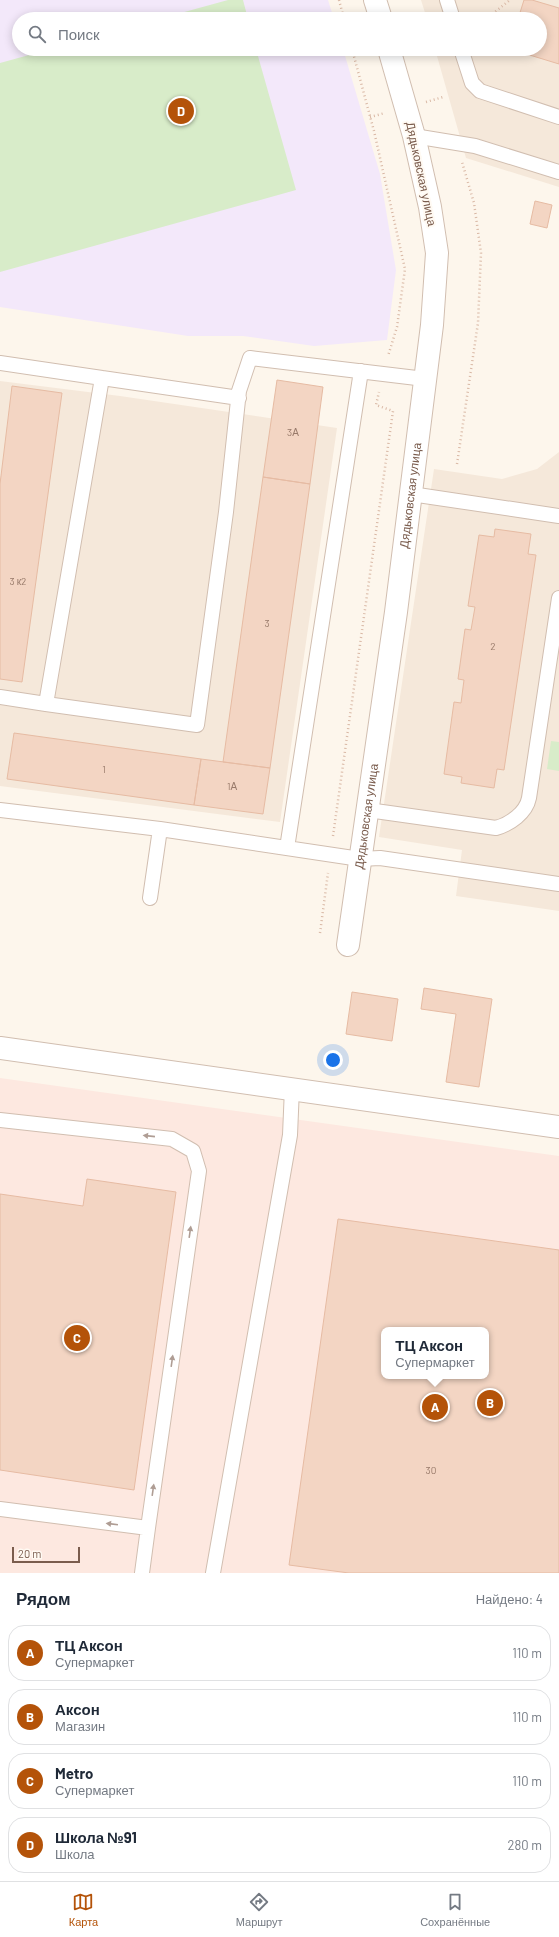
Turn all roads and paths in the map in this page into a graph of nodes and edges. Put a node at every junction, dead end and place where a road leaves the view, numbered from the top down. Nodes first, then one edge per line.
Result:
1 (339, 0) edge
2 (375, 0) edge
3 (447, 0) edge
4 (510, 0) edge
5 (342, 12) edge
6 (379, 12) edge
7 (451, 12) edge
8 (495, 12) edge
9 (354, 56) edge
10 (391, 56) edge
11 (463, 56) edge
12 (443, 97) dead end
13 (421, 103) dead end
14 (559, 117) edge
15 (414, 136) junction
16 (462, 161) dead end
17 (559, 172) edge
18 (0, 363) edge
19 (361, 371) junction
20 (383, 374) junction
21 (102, 378) junction
22 (425, 379) junction
23 (238, 398) junction
24 (457, 464) dead end
25 (411, 494) junction
26 (559, 516) edge
27 (559, 598) edge
28 (0, 697) edge
29 (46, 704) junction
30 (0, 810) edge
31 (368, 810) junction
32 (160, 829) junction
33 (287, 848) junction
34 (330, 855) junction
35 (360, 859) junction
36 (559, 884) edge
37 (150, 898) dead end
38 (320, 933) dead end
39 (348, 944) dead end
40 (0, 1048) edge
41 (292, 1088) junction
42 (0, 1120) edge
43 (559, 1127) edge
44 (0, 1509) edge
45 (148, 1528) junction
46 (142, 1573) edge
47 (213, 1573) edge

1 - 5 path
2 - 6 street
3 - 7 lane
4 - 8 path
9 - 20 path
10 - 15 street, Дядьковская улица
11 - 14 lane
12 - 13 path
15 - 17 lane
15 - 22 street, Дядьковская улица
16 - 24 path
18 - 21 lane
19 - 20 lane
19 - 23 lane
19 - 33 lane
20 - 22 lane
20 - 34 path
21 - 23 lane
21 - 29 lane
22 - 25 street, Дядьковская улица
23 - 29 lane
25 - 26 lane
25 - 31 street, Дядьковская улица
27 - 31 lane
28 - 29 lane
30 - 32 lane
31 - 35 street, Дядьковская улица
32 - 33 lane
32 - 37 lane
33 - 34 lane
34 - 35 lane
34 - 38 path
35 - 36 lane
35 - 39 street, Дядьковская улица
40 - 41 street
41 - 43 street
41 - 47 lane
45 -> 42 lane
45 -> 44 lane
45 - 46 lane

